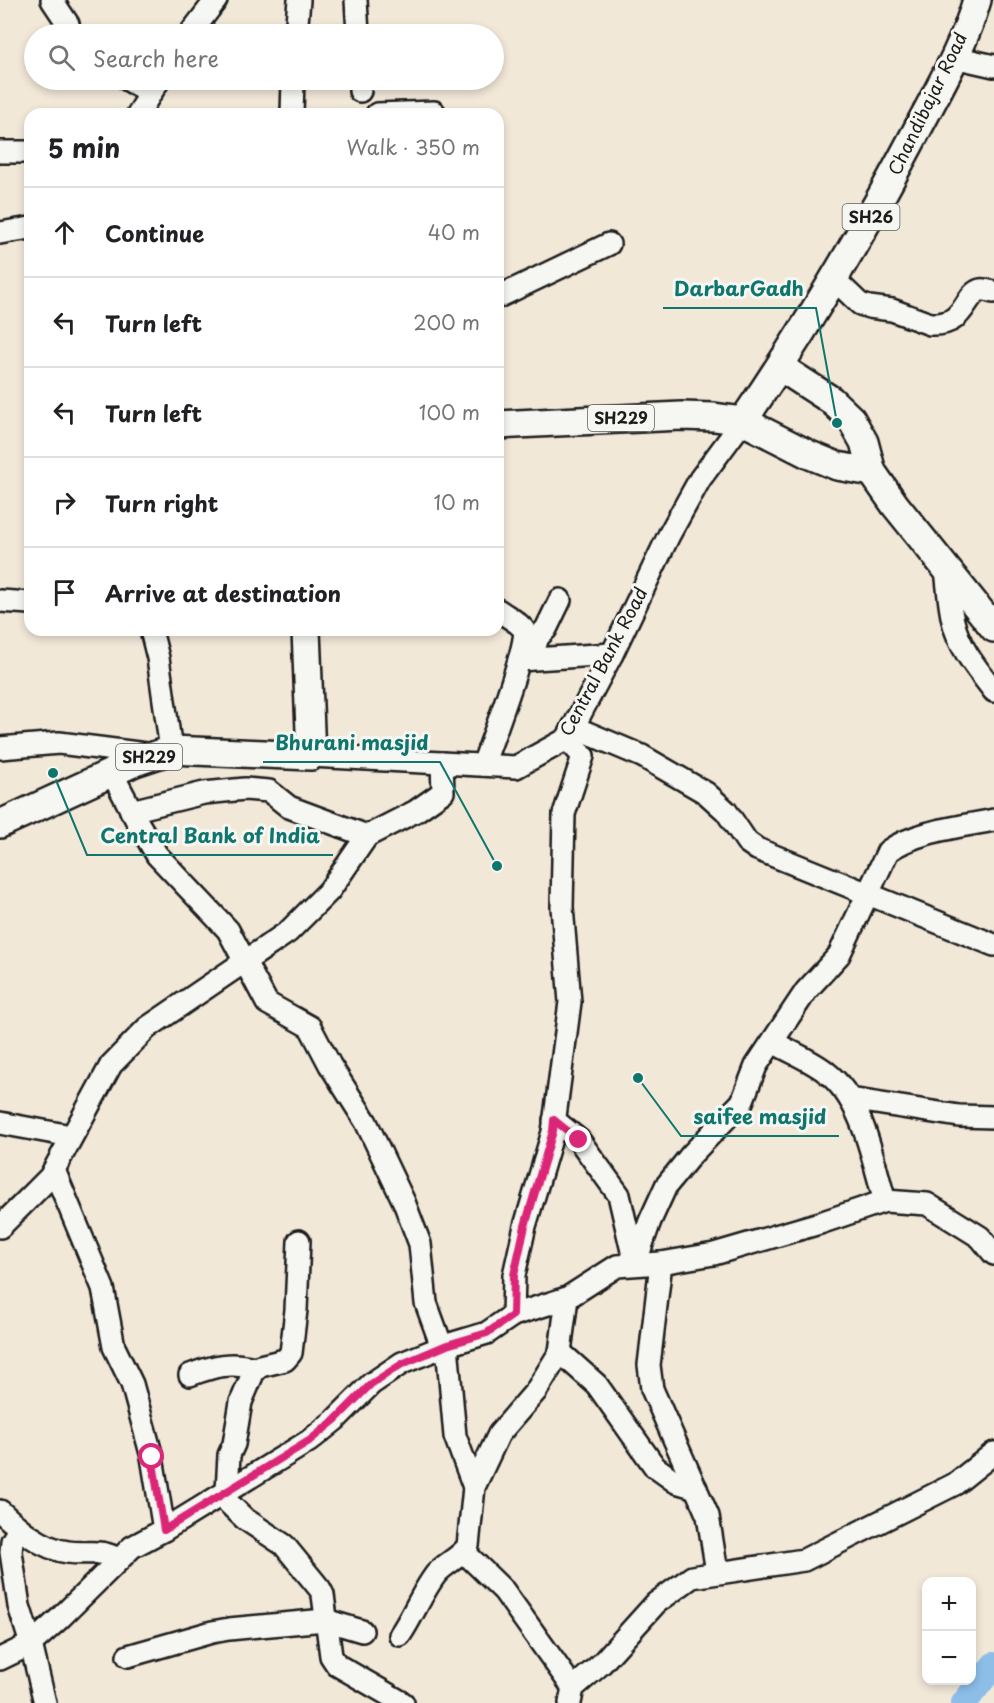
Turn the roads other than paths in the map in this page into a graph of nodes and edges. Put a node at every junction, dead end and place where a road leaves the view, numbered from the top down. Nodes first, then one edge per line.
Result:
1 (52, 0) edge
2 (216, 0) edge
3 (299, 0) edge
4 (356, 0) edge
5 (982, 3) edge
6 (68, 24) edge
7 (198, 24) edge
8 (297, 24) edge
9 (357, 24) edge
10 (954, 57) junction
11 (994, 66) edge
12 (153, 90) edge
13 (293, 90) edge
14 (142, 108) edge
15 (292, 108) edge
16 (0, 152) edge
17 (24, 152) edge
18 (24, 229) edge
19 (0, 232) edge
20 (609, 244) dead end
21 (833, 278) junction
22 (994, 292) edge
23 (504, 294) edge
24 (780, 367) junction
25 (743, 421) junction
26 (504, 425) edge
27 (872, 472) junction
28 (946, 569) junction
29 (560, 600) dead end
30 (0, 601) edge
31 (24, 603) edge
32 (504, 615) edge
33 (994, 628) edge
34 (152, 636) edge
35 (306, 636) edge
36 (612, 654) junction
37 (525, 659) junction
38 (994, 691) edge
39 (570, 733) junction
40 (0, 748) edge
41 (163, 752) junction
42 (246, 753) junction
43 (311, 756) junction
44 (442, 763) junction
45 (483, 765) junction
46 (112, 773) junction
47 (245, 789) junction
48 (131, 811) junction
49 (994, 820) edge
50 (0, 825) edge
51 (367, 836) junction
52 (868, 896) junction
53 (994, 945) edge
54 (244, 960) junction
55 (773, 1042) junction
56 (850, 1099) junction
57 (994, 1117) edge
58 (554, 1120) junction
59 (0, 1123) edge
60 (71, 1136) junction
61 (54, 1170) junction
62 (885, 1201) junction
63 (0, 1227) edge
64 (299, 1241) dead end
65 (994, 1254) edge
66 (661, 1263) junction
67 (635, 1264) junction
68 (567, 1298) junction
69 (513, 1315) junction
70 (444, 1346) junction
71 (560, 1352) junction
72 (256, 1369) junction
73 (190, 1375) dead end
74 (994, 1453) edge
75 (474, 1487) junction
76 (696, 1488) junction
77 (224, 1494) junction
78 (0, 1511) edge
79 (19, 1529) junction
80 (164, 1530) junction
81 (464, 1552) junction
82 (119, 1560) junction
83 (717, 1572) junction
84 (325, 1620) junction
85 (362, 1631) dead end
86 (400, 1635) dead end
87 (31, 1644) junction
88 (128, 1656) dead end
89 (0, 1659) edge
90 (571, 1695) edge
91 (45, 1703) edge
92 (403, 1703) edge

1 - 6 street
2 - 7 street
3 - 8 street
4 - 9 street
5 - 10 main road, Chandibajar Road / SH26
10 - 11 street
10 - 21 main road, Chandibajar Road / SH26
12 - 14 street
13 - 15 street
16 - 17 street
18 - 19 street
20 - 23 street
21 - 22 street
21 - 24 main road, Chandibajar Road / SH26
24 - 25 main road, Chandibajar Road / SH26
24 - 27 main road
25 - 26 main road, SH229
25 - 27 main road
25 - 36 street, Central Bank Road
27 - 28 main road
28 - 33 main road
28 - 38 street
29 - 37 street
30 - 31 street
32 - 37 street
34 - 41 street
35 - 43 main road
36 - 37 street
36 - 39 street, Central Bank Road
37 - 45 street
39 - 45 street, Central Bank Road
39 - 52 street
39 - 58 street
40 - 41 street
41 - 42 main road, Central Bank Road / SH229
41 - 46 main road, Central Bank Road / SH229
42 - 43 main road, Central Bank Road / SH229
42 - 47 street
43 - 44 street, Central Bank Road
44 - 45 street, Central Bank Road
44 - 51 street
46 - 48 street
46 - 50 main road, Central Bank Road / SH229
47 - 48 street
47 - 51 street
48 - 54 street
49 - 52 street
51 - 54 street
52 - 53 street
52 - 55 street
54 - 60 street
54 - 70 street
55 - 56 street
55 - 67 street
56 - 57 street
56 - 62 street
58 - 67 street
58 - 69 street
59 - 60 street
60 - 61 street
61 - 63 street
61 - 80 street
62 - 65 street
62 - 66 street
64 - 72 street
66 - 67 street
66 - 76 street
67 - 68 street
68 - 69 street
68 - 71 street
69 - 70 street
70 - 75 street
70 - 77 street
71 - 75 street
71 - 76 street
72 - 73 street
72 - 77 street
74 - 83 street
75 - 81 street
76 - 83 street
77 - 80 street
77 - 84 street
78 - 79 street
79 - 82 street
79 - 87 street
80 - 82 street
81 - 86 street
81 - 90 street
82 - 87 street
83 - 90 street
84 - 85 street
84 - 88 street
84 - 92 street
87 - 89 street
87 - 91 street

